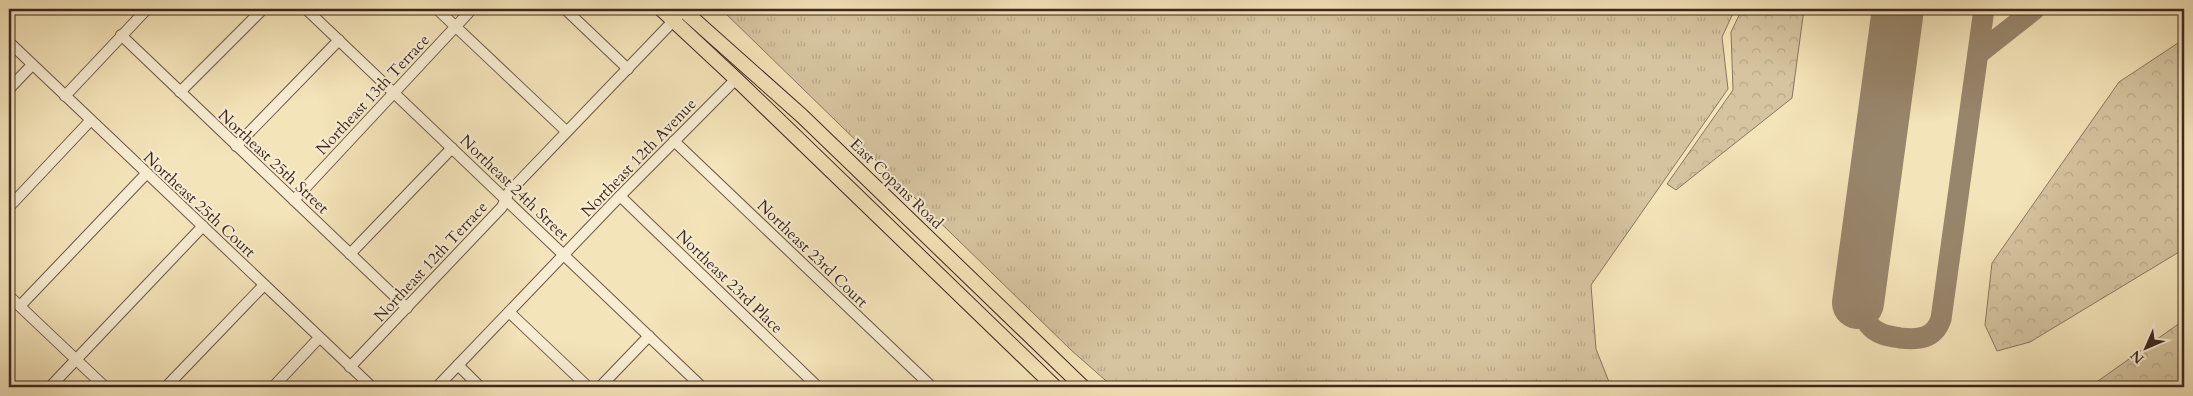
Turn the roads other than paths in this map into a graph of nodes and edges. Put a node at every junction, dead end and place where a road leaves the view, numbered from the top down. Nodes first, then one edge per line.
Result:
1 (146, 9) edge
2 (262, 9) edge
3 (306, 9) edge
4 (438, 9) edge
5 (472, 9) edge
6 (565, 9) edge
7 (661, 9) edge
8 (685, 9) edge
9 (673, 21) junction
10 (456, 26) junction
11 (121, 36) junction
12 (339, 40) junction
13 (9, 42) edge
14 (32, 65) junction
15 (628, 69) junction
16 (736, 79) junction
17 (9, 89) edge
18 (180, 92) junction
19 (395, 93) junction
20 (65, 96) junction
21 (90, 121) junction
22 (566, 131) junction
23 (674, 141) junction
24 (236, 146) junction
25 (452, 148) junction
26 (146, 174) junction
27 (620, 196) junction
28 (505, 198) junction
29 (294, 200) junction
30 (9, 207) edge
31 (203, 226) junction
32 (350, 254) junction
33 (564, 255) junction
34 (264, 285) junction
35 (9, 296) edge
36 (20, 306) junction
37 (407, 308) junction
38 (509, 312) junction
39 (649, 336) junction
40 (320, 338) junction
41 (76, 360) junction
42 (458, 366) junction
43 (350, 367) junction
44 (50, 387) edge
45 (104, 387) edge
46 (166, 387) edge
47 (273, 387) edge
48 (372, 387) edge
49 (437, 387) edge
50 (480, 387) edge
51 (588, 387) edge
52 (600, 387) edge
53 (702, 387) edge
54 (818, 387) edge
55 (932, 387) edge
56 (1055, 387) edge
57 (1083, 387) edge

1 - 11 street
2 - 18 street
3 - 12 street, Northeast 24th Street
4 - 10 street
5 - 10 street, Northeast 13th Terrace
6 - 15 street
7 - 9 main road
8 - 9 street, Northeast 12th Terrace
8 - 57 main road, East Copans Road
9 - 15 street, Northeast 12th Terrace
9 - 16 main road
10 - 19 street, Northeast 13th Terrace
10 - 22 street
11 - 18 street, Northeast 25th Street
11 - 20 street
12 - 19 street, Northeast 24th Street
12 - 24 street
13 - 14 street, Northeast 25th Court
14 - 17 street
14 - 20 street, Northeast 25th Court
15 - 22 street, Northeast 12th Terrace
16 - 23 street, Northeast 12th Avenue
16 - 56 main road
18 - 24 street, Northeast 25th Street
19 - 25 street, Northeast 24th Street
19 - 29 street, Northeast 13th Terrace
20 - 21 street, Northeast 25th Court
21 - 26 street, Northeast 25th Court
21 - 30 street
22 - 28 street, Northeast 12th Terrace
23 - 27 street, Northeast 12th Avenue
23 - 55 street, Northeast 23rd Court
24 - 29 street, Northeast 25th Street
25 - 28 street, Northeast 24th Street
25 - 32 street
26 - 31 street, Northeast 25th Court
26 - 36 street
27 - 33 street, Northeast 12th Avenue
27 - 54 street, Northeast 23rd Place
28 - 33 street, Northeast 24th Street
28 - 37 street, Northeast 12th Terrace
29 - 32 street, Northeast 25th Street
31 - 34 street, Northeast 25th Court
31 - 41 street
32 - 37 street, Northeast 25th Street
33 - 38 street, Northeast 12th Avenue
33 - 39 street, Northeast 24th Street
34 - 40 street, Northeast 25th Court
34 - 46 street
35 - 36 street
36 - 41 street
37 - 43 street, Northeast 12th Terrace
38 - 42 street, Northeast 12th Avenue
38 - 51 street
39 - 52 street
39 - 53 street, Northeast 24th Street
40 - 43 street, Northeast 25th Court
40 - 47 street
41 - 44 street
41 - 45 street
42 - 49 street, Northeast 12th Avenue
42 - 50 street
43 - 48 street, Northeast 25th Court

